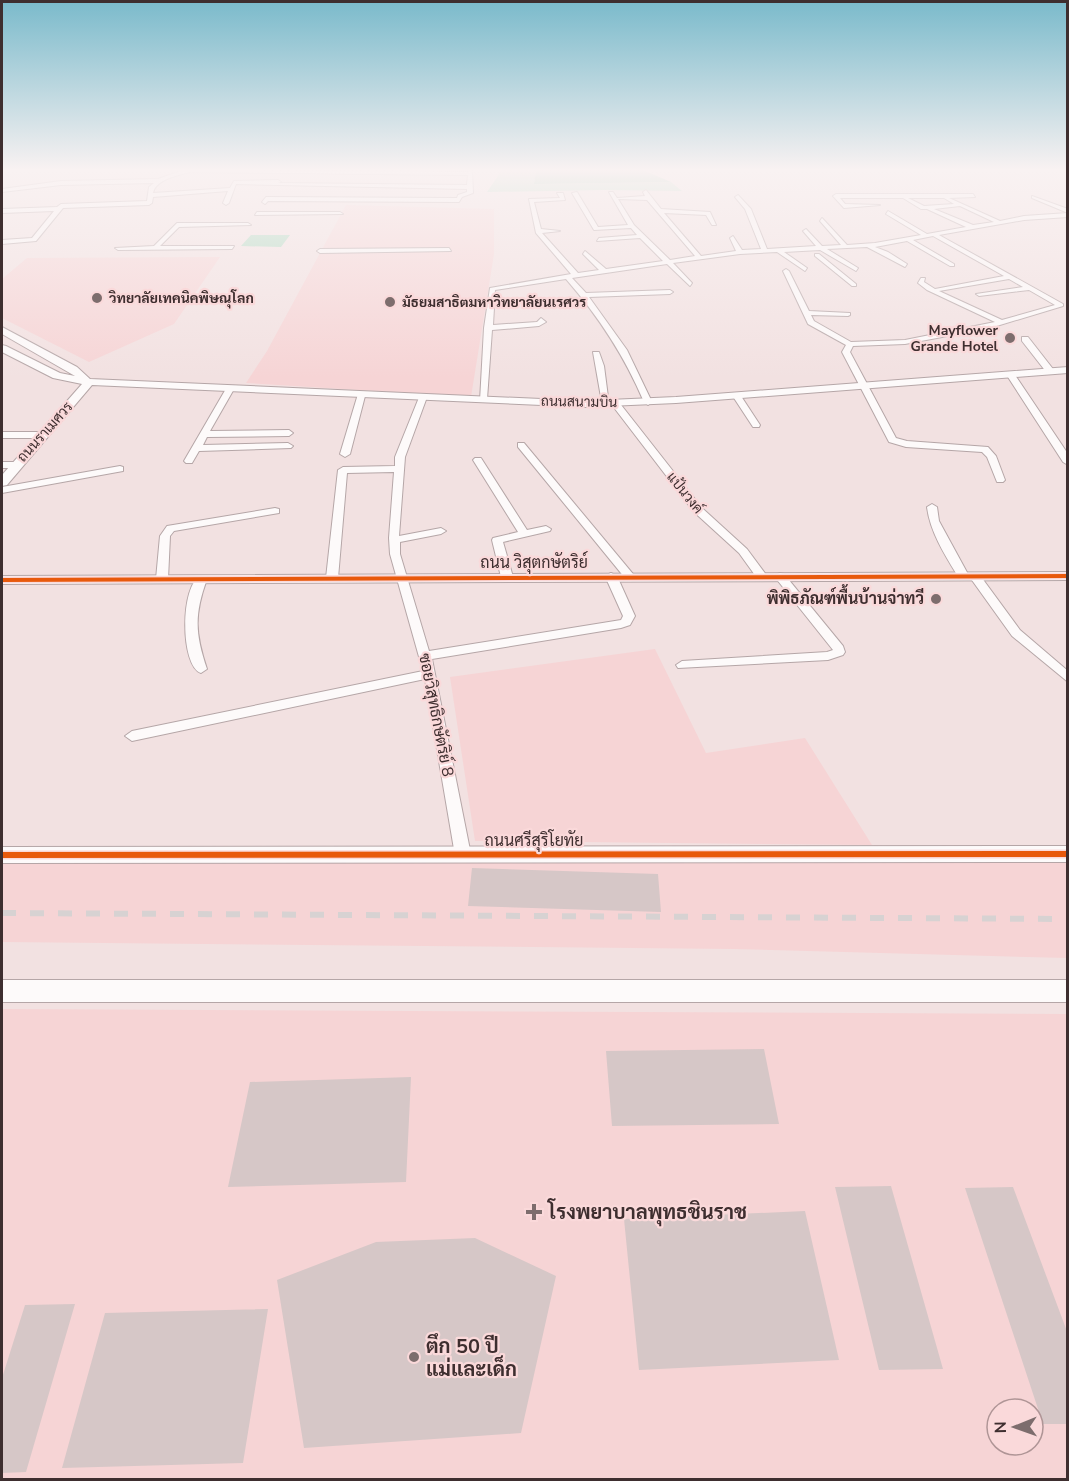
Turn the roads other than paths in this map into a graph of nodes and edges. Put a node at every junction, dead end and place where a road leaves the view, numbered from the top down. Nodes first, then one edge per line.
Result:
1 (35, 239) edge
2 (164, 239) edge
3 (545, 239) edge
4 (608, 239) edge
5 (644, 239) edge
6 (684, 239) edge
7 (734, 239) edge
8 (760, 239) edge
9 (813, 239) edge
10 (838, 239) edge
11 (913, 239) edge
12 (938, 239) edge
13 (599, 240) dead end
14 (909, 240) junction
15 (2, 242) edge
16 (865, 245) junction
17 (844, 246) junction
18 (156, 247) junction
19 (118, 248) dead end
20 (232, 248) dead end
21 (808, 248) junction
22 (821, 248) junction
23 (449, 250) dead end
24 (778, 250) junction
25 (320, 251) dead end
26 (765, 251) junction
27 (740, 252) junction
28 (585, 253) dead end
29 (700, 258) junction
30 (669, 262) junction
31 (905, 265) dead end
32 (952, 265) dead end
33 (805, 269) dead end
34 (856, 269) dead end
35 (604, 271) junction
36 (786, 271) dead end
37 (572, 275) junction
38 (1010, 277) junction
39 (923, 279) dead end
40 (690, 284) dead end
41 (854, 285) dead end
42 (1029, 288) junction
43 (928, 289) junction
44 (938, 289) dead end
45 (919, 290) dead end
46 (670, 292) dead end
47 (978, 294) dead end
48 (585, 295) junction
49 (808, 314) junction
50 (848, 314) dead end
51 (541, 320) dead end
52 (1002, 323) junction
53 (488, 328) junction
54 (3, 332) edge
55 (1025, 339) dead end
56 (850, 344) junction
57 (2, 348) edge
58 (596, 354) dead end
59 (1068, 370) edge
60 (1050, 371) junction
61 (1010, 374) junction
62 (89, 382) junction
63 (863, 386) junction
64 (230, 389) junction
65 (736, 395) junction
66 (362, 396) junction
67 (423, 397) junction
68 (483, 399) junction
69 (648, 402) junction
70 (610, 403) junction
71 (756, 425) dead end
72 (289, 433) dead end
73 (204, 434) junction
74 (2, 435) edge
75 (42, 435) junction
76 (521, 445) dead end
77 (288, 446) dead end
78 (196, 448) junction
79 (345, 454) dead end
80 (1066, 458) edge
81 (477, 460) dead end
82 (189, 461) dead end
83 (2, 465) edge
84 (16, 465) junction
85 (120, 469) dead end
86 (398, 469) junction
87 (1000, 480) dead end
88 (2, 482) edge
89 (2, 490) edge
90 (932, 507) dead end
91 (275, 511) dead end
92 (546, 529) dead end
93 (441, 531) dead end
94 (524, 534) junction
95 (394, 540) junction
96 (611, 576) junction
97 (629, 576) junction
98 (761, 576) junction
99 (780, 576) junction
100 (969, 576) junction
101 (1068, 576) edge
102 (403, 577) junction
103 (507, 577) junction
104 (332, 578) junction
105 (162, 579) junction
106 (201, 579) junction
107 (2, 580) edge
108 (425, 656) junction
109 (682, 665) dead end
110 (201, 669) dead end
111 (430, 674) junction
112 (1068, 678) edge
113 (132, 736) dead end
114 (1068, 854) edge
115 (2, 855) edge
116 (463, 855) junction
117 (2, 991) edge
118 (1068, 991) edge

1 - 15 street
2 - 18 street
3 - 37 street
4 - 13 street
5 - 30 street
6 - 29 street
7 - 27 street
8 - 26 street
9 - 22 street
10 - 17 street
11 - 14 street
12 - 38 street
14 - 16 street
14 - 32 street
16 - 17 street
16 - 31 street
17 - 22 street
18 - 19 street
18 - 20 street
21 - 22 street
21 - 24 street
21 - 41 street
22 - 34 street
23 - 25 street
24 - 26 street
24 - 33 street
26 - 27 street
27 - 29 street
28 - 35 street
29 - 30 street
30 - 35 street
30 - 40 street
35 - 37 street
36 - 49 street
37 - 48 street
37 - 53 street
38 - 42 street
38 - 44 street
39 - 43 street
42 - 47 street
42 - 52 street
43 - 45 street
43 - 52 street
46 - 48 street
48 - 69 street
49 - 50 street
49 - 56 street
51 - 53 street
52 - 56 street
53 - 68 street
54 - 62 street
55 - 60 street
56 - 63 street
57 - 62 street, ถนนราเมศวร
58 - 70 street
59 - 60 street, ถนนสนามบิน
60 - 61 street, ถนนสนามบิน
61 - 63 street, ถนนสนามบิน
61 - 80 street
62 - 64 street, ถนนสนามบิน
62 - 75 street, ถนนราเมศวร
63 - 65 street, ถนนสนามบิน
63 - 87 street
64 - 66 street, ถนนสนามบิน
64 - 73 street
65 - 69 street, ถนนสนามบิน
65 - 71 street
66 - 67 street, ถนนสนามบิน
66 - 79 street
67 - 68 street, ถนนสนามบิน
67 - 86 street, ซอยวิสุทธิกษัตริย์ 8
68 - 70 street, ถนนสนามบิน
69 - 70 street, ถนนสนามบิน
70 - 98 street, แป้นวงค์
72 - 73 street
73 - 78 street
74 - 75 street
75 - 84 street, ถนนราเมศวร
76 - 97 street
77 - 78 street
78 - 82 street
81 - 94 street
83 - 84 street
84 - 88 street, ถนนราเมศวร
85 - 89 street
86 - 95 street, ซอยวิสุทธิกษัตริย์ 8
86 - 104 street
90 - 100 street
91 - 105 street
92 - 94 street
93 - 95 street
94 - 103 street
95 - 102 street, ซอยวิสุทธิกษัตริย์ 8
96 - 97 street, ถนน วิสุตกษัตริย์
96 - 103 street, ถนน วิสุตกษัตริย์
96 - 108 street
97 - 98 street, ถนน วิสุตกษัตริย์
98 - 99 street, ถนน วิสุตกษัตริย์
99 - 100 street, ถนน วิสุตกษัตริย์
99 - 109 street
100 - 101 street, ถนน วิสุตกษัตริย์
100 - 112 street
102 - 103 street, ถนน วิสุตกษัตริย์
102 - 104 street, ถนน วิสุตกษัตริย์
102 - 108 street, ซอยวิสุทธิกษัตริย์ 8
104 - 106 street, ถนน วิสุตกษัตริย์
105 - 106 street, ถนน วิสุตกษัตริย์
105 - 107 street, ถนน วิสุตกษัตริย์
106 - 110 street
108 - 111 street, ซอยวิสุทธิกษัตริย์ 8
111 - 113 street
111 - 116 street, ซอยวิสุทธิกษัตริย์ 8
114 - 116 street, ถนนศรีสุริโยทัย
115 - 116 street, ถนนศรีสุริโยทัย
117 - 118 street

